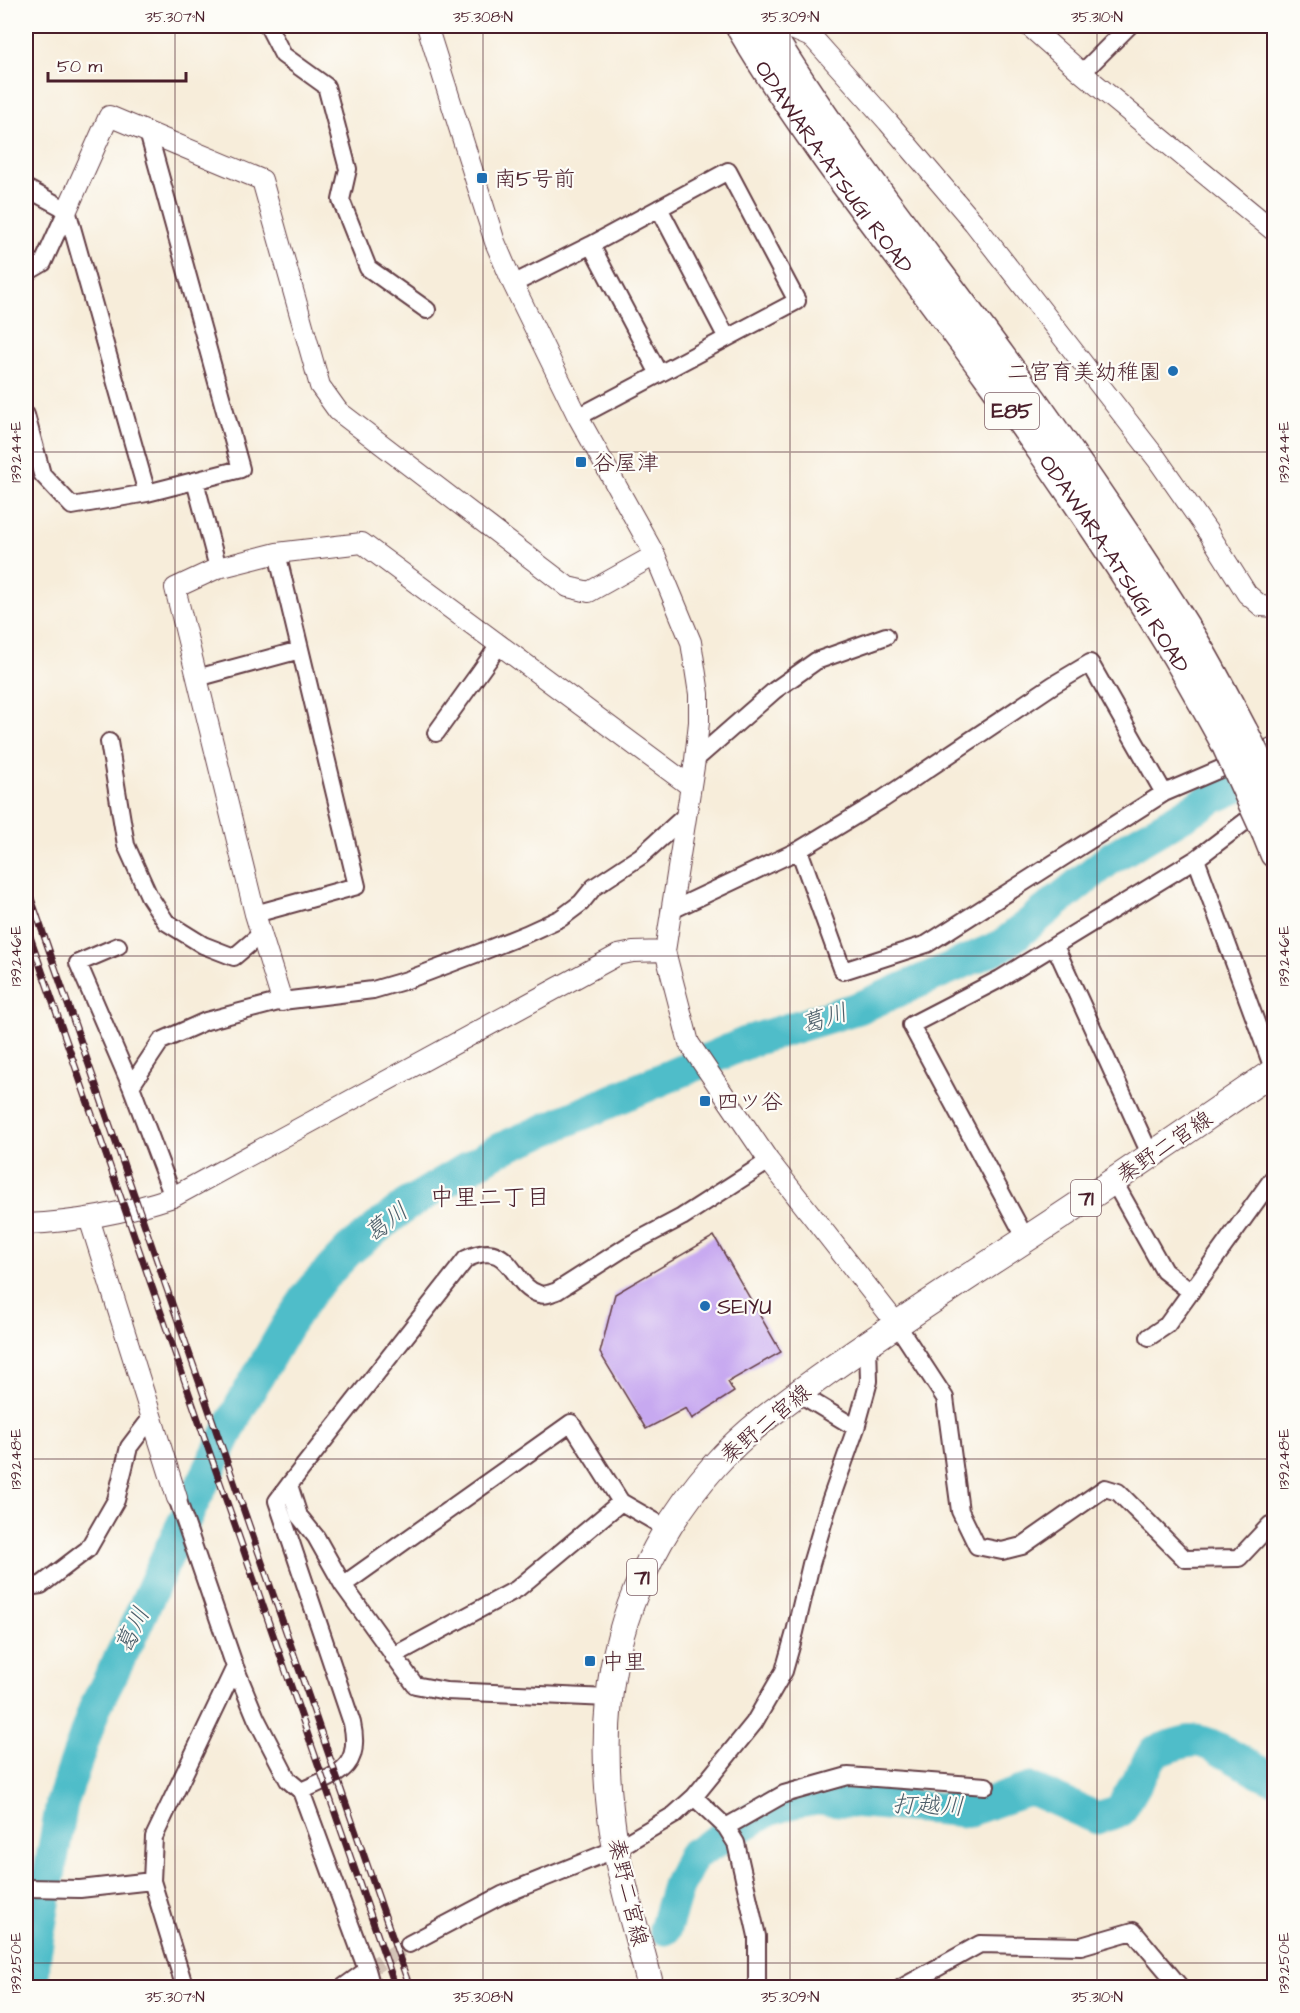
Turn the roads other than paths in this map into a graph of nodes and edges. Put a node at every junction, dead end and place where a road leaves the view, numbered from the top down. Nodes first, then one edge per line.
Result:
1 (268, 26) edge
2 (739, 26) edge
3 (766, 26) edge
4 (785, 26) edge
5 (1029, 26) edge
6 (1129, 26) edge
7 (431, 27) edge
8 (1082, 73) junction
9 (791, 88) junction
10 (148, 132) junction
11 (26, 188) edge
12 (659, 208) junction
13 (67, 210) junction
14 (1275, 231) edge
15 (591, 245) junction
16 (26, 273) edge
17 (513, 284) junction
18 (427, 310) dead end
19 (727, 338) junction
20 (659, 374) junction
21 (26, 415) edge
22 (578, 417) junction
23 (195, 481) junction
24 (147, 493) junction
25 (277, 553) junction
26 (655, 555) junction
27 (218, 568) junction
28 (1275, 607) edge
29 (886, 636) dead end
30 (500, 644) junction
31 (300, 650) junction
32 (197, 678) junction
33 (436, 733) dead end
34 (1235, 738) junction
35 (109, 742) dead end
36 (1275, 746) edge
37 (695, 760) junction
38 (690, 786) junction
39 (1275, 792) edge
40 (1164, 794) junction
41 (685, 816) junction
42 (1272, 833) edge
43 (799, 850) junction
44 (1196, 860) junction
45 (670, 911) junction
46 (255, 914) junction
47 (261, 934) junction
48 (118, 946) dead end
49 (1054, 946) junction
50 (665, 951) junction
51 (282, 1001) junction
52 (1274, 1071) edge
53 (131, 1086) junction
54 (1151, 1156) junction
55 (769, 1161) junction
56 (1273, 1178) edge
57 (1113, 1180) junction
58 (173, 1197) junction
59 (89, 1218) junction
60 (26, 1224) edge
61 (1026, 1239) junction
62 (1191, 1292) junction
63 (896, 1323) junction
64 (1149, 1337) dead end
65 (868, 1344) junction
66 (798, 1394) junction
67 (152, 1418) junction
68 (856, 1428) junction
69 (289, 1485) junction
70 (177, 1498) joint
71 (621, 1502) junction
72 (1275, 1524) edge
73 (668, 1529) junction
74 (343, 1585) junction
75 (26, 1587) edge
76 (393, 1656) junction
77 (235, 1667) junction
78 (609, 1698) junction
79 (986, 1785) dead end
80 (301, 1791) junction
81 (694, 1797) junction
82 (726, 1827) junction
83 (616, 1849) junction
84 (152, 1881) junction
85 (27, 1888) edge
86 (410, 1944) tunnel mouth
87 (367, 1970) junction
88 (185, 1988) edge
89 (342, 1988) edge
90 (372, 1988) edge
91 (651, 1988) edge
92 (757, 1988) edge
93 (902, 1988) edge
94 (1181, 1988) edge

1 - 18 street
2 - 9 highway, ODAWARA-ATSUGI ROAD / E85
3 - 9 highway, ODAWARA-ATSUGI ROAD / E85
4 - 28 street
5 - 8 street
6 - 8 street
7 - 17 street
8 - 14 street
9 - 34 highway, ODAWARA-ATSUGI ROAD / E85
10 - 13 street
10 - 23 street
10 - 26 street
11 - 13 street
12 - 15 street
12 - 19 street
12 - 19 street
13 - 16 street
13 - 24 street
15 - 17 street
15 - 20 street
17 - 22 street
19 - 20 street
20 - 22 street
21 - 24 street
22 - 26 street
23 - 24 street
23 - 27 street
25 - 27 street
25 - 30 street
25 - 31 street
26 - 37 street
27 - 32 street
29 - 37 street
30 - 33 street
30 - 38 street
31 - 32 street
31 - 46 street
32 - 46 street
34 - 39 highway, ODAWARA-ATSUGI ROAD / E85, bridge
34 - 42 highway, ODAWARA-ATSUGI ROAD / E85, bridge
35 - 47 street
36 - 40 street
37 - 38 street
38 - 41 street
40 - 43 street
40 - 43 street
41 - 45 street
41 - 51 street
42 - 44 street
43 - 45 street
44 - 49 street
44 - 52 street
45 - 50 street
46 - 47 street
47 - 51 street
48 - 53 street
49 - 54 street
49 - 61 street
50 - 55 street
50 - 58 street
51 - 53 street
52 - 54 main road, 秦野二宮線 / 71
53 - 58 street
54 - 57 main road, 秦野二宮線 / 71
55 - 63 street
55 - 69 street
56 - 62 street
57 - 61 main road, 秦野二宮線 / 71
57 - 62 street
58 - 59 street
59 - 60 street
59 - 67 street
61 - 63 main road, 秦野二宮線 / 71
62 - 64 street
63 - 65 main road, 秦野二宮線 / 71
63 - 72 street
65 - 66 main road, 秦野二宮線 / 71
65 - 68 street
66 - 68 street
66 - 73 main road, 秦野二宮線 / 71
67 - 70 street
67 - 75 street
68 - 81 street
69 - 74 street
69 - 80 street
70 - 77 street
71 - 73 street
71 - 74 street
71 - 76 street
73 - 78 main road, 秦野二宮線 / 71
74 - 76 street
76 - 78 street
77 - 80 street
77 - 84 street
78 - 83 main road, 秦野二宮線 / 71
79 - 82 street
80 - 87 street
81 - 82 street
81 - 83 street
82 - 92 street
83 - 86 street
83 - 91 main road, 秦野二宮線 / 71
84 - 85 street
84 - 88 street
87 - 89 street
87 - 90 street
93 - 94 street

